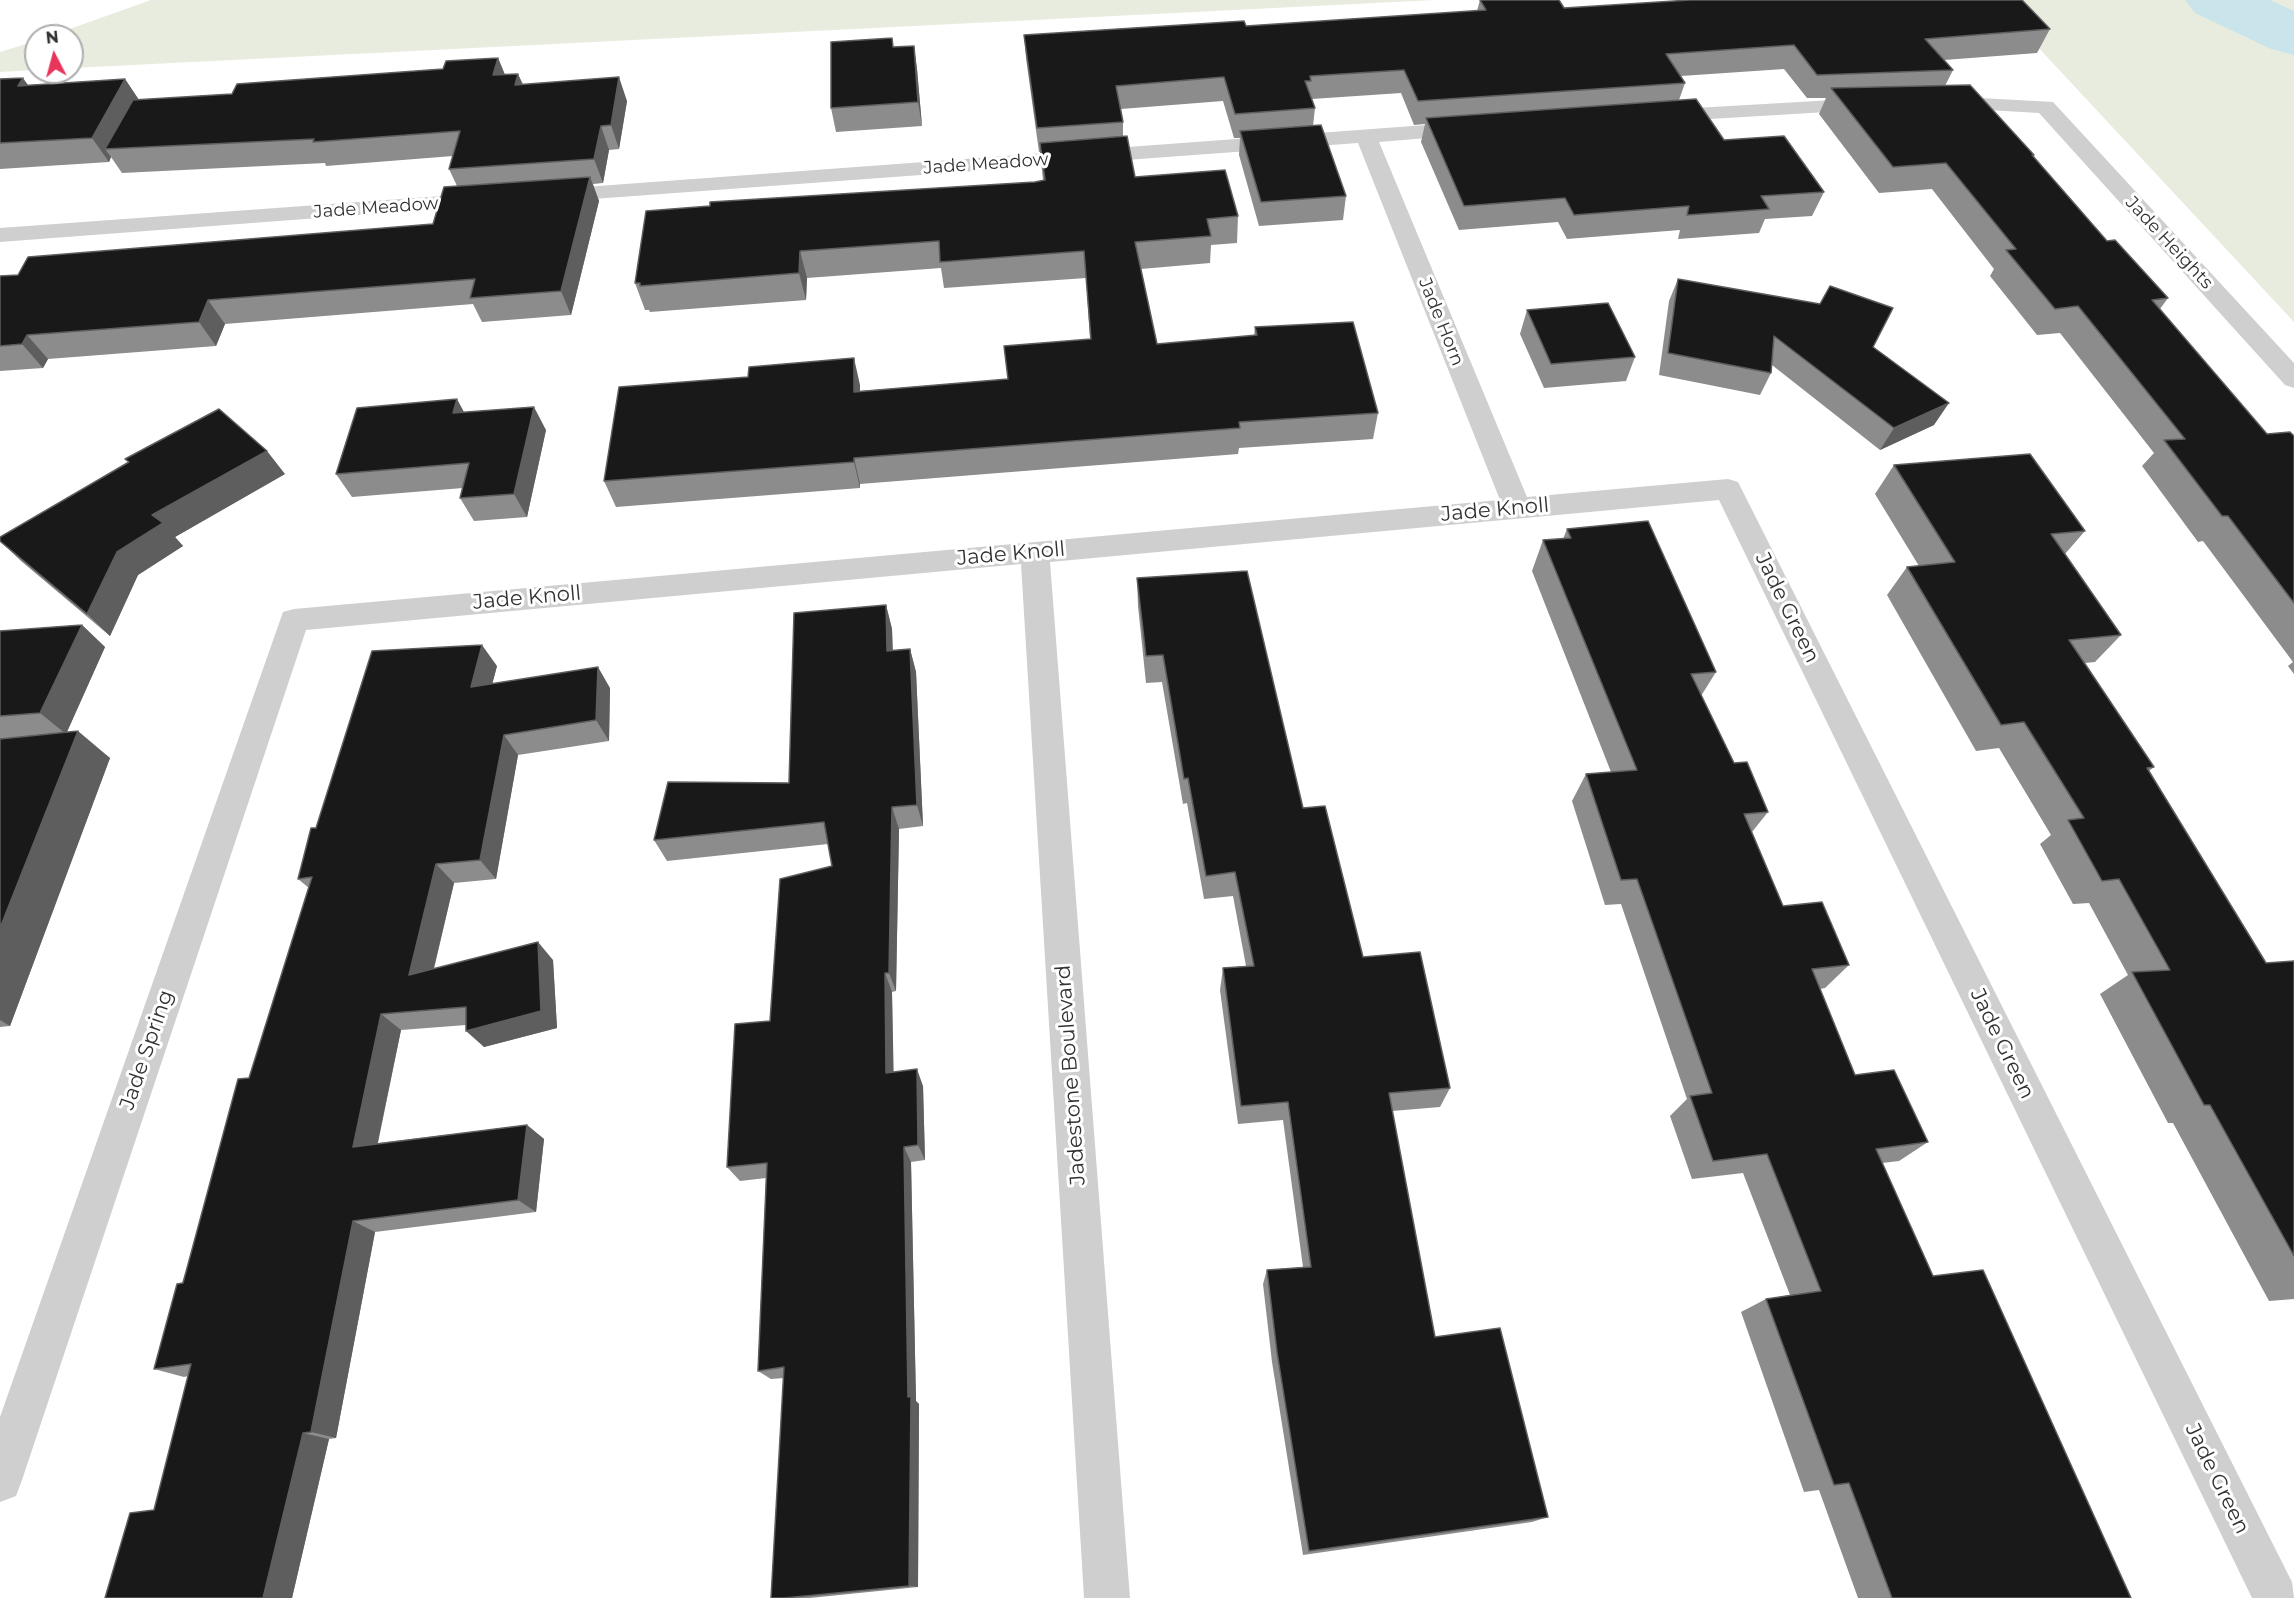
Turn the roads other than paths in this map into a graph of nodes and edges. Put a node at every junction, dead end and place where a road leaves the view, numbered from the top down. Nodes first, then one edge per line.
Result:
1 (1919, 102) edge
2 (1885, 103) edge
3 (1639, 117) edge
4 (1485, 128) edge
5 (1366, 136) junction
6 (535, 196) edge
7 (499, 199) edge
8 (0, 235) edge
9 (2294, 379) edge
10 (1728, 489) joint
11 (1517, 508) junction
12 (1035, 552) junction
13 (294, 620) joint
14 (0, 1480) edge
15 (1107, 1598) edge
16 (2276, 1598) edge

1 - 9 street, Jade Heights
2 - 3 street
4 - 5 street, Jade Meadow
5 - 6 street, Jade Meadow
5 - 11 street, Jade Horn
7 - 8 street, Jade Meadow
10 - 11 street, Jade Knoll
10 - 16 street, Jade Green
11 - 12 street, Jade Knoll
12 - 13 street, Jade Knoll
12 - 15 street, Jadestone Boulevard
13 - 14 street, Jade Spring

